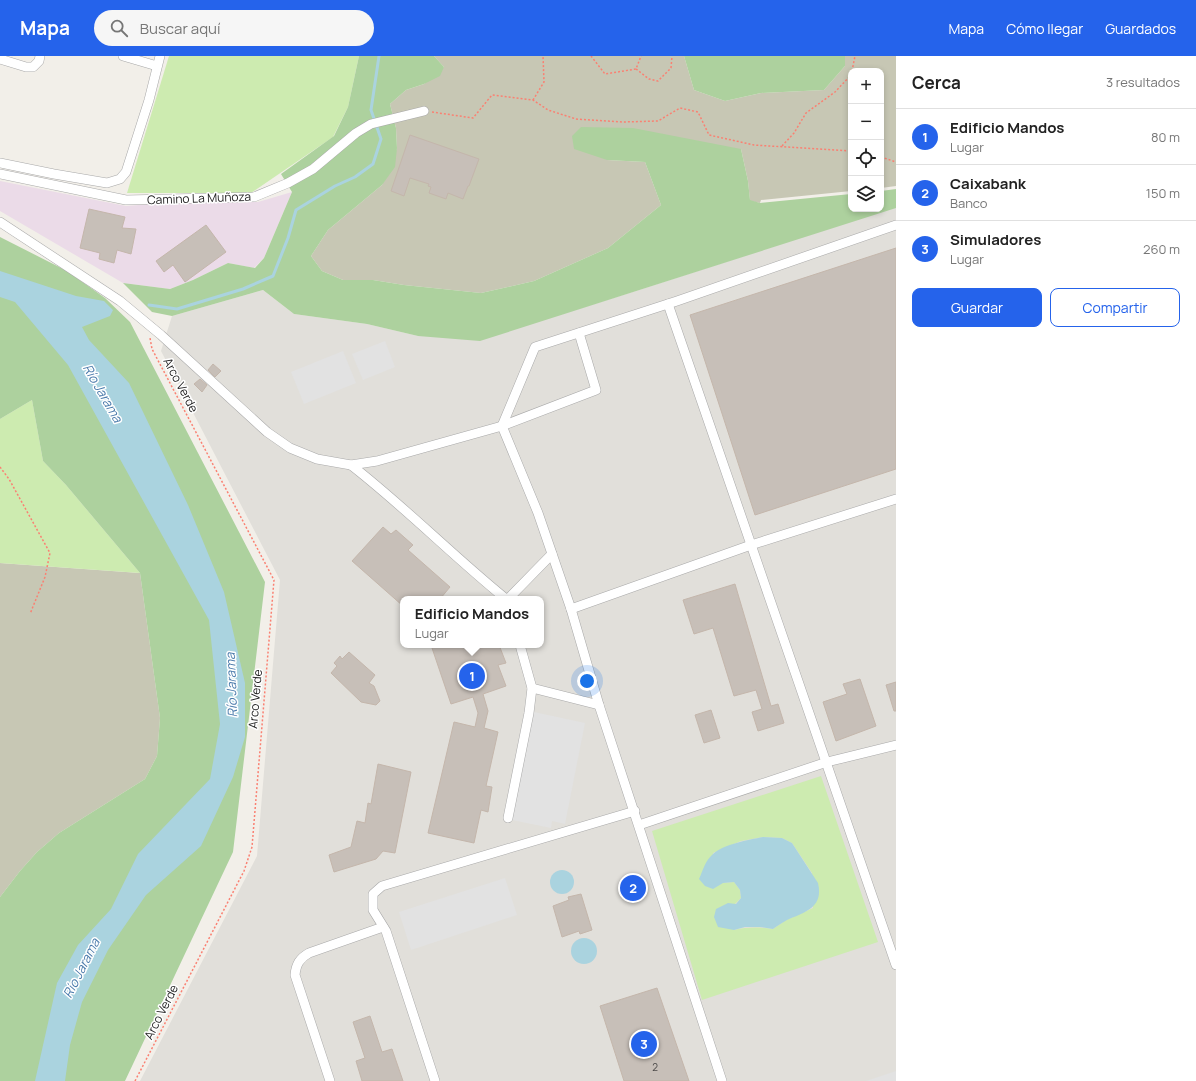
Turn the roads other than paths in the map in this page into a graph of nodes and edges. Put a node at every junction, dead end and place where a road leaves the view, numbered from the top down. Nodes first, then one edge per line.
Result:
1 (40, 56) edge
2 (123, 56) edge
3 (160, 56) edge
4 (0, 60) edge
5 (158, 66) junction
6 (424, 111) road end
7 (0, 163) edge
8 (0, 174) edge
9 (0, 222) edge
10 (896, 225) edge
11 (668, 304) junction
12 (579, 332) junction
13 (502, 426) junction
14 (351, 465) junction
15 (896, 499) edge
16 (750, 545) junction
17 (552, 554) junction
18 (503, 596) edge
19 (510, 596) edge
20 (571, 609) junction
21 (521, 648) edge
22 (532, 688) junction
23 (599, 705) junction
24 (896, 745) edge
25 (827, 762) junction
26 (635, 811) junction
27 (508, 818) dead end
28 (639, 825) junction
29 (383, 927) junction
30 (896, 965) edge
31 (330, 1081) edge
32 (435, 1081) edge
33 (722, 1081) edge

1 - 4 lane
2 - 5 lane
3 - 5 lane
5 - 7 lane
6 - 8 lane, Camino La Muñoza
9 - 14 lane
10 - 11 lane
11 - 12 lane
11 - 16 lane
12 - 13 lane
12 - 13 lane
13 - 14 lane
13 - 17 lane
14 - 18 lane
15 - 16 lane
16 - 20 lane
16 - 25 lane
17 - 19 lane
17 - 20 lane
20 - 23 lane
21 - 22 lane
22 - 23 lane
22 - 27 lane
23 - 26 lane
24 - 25 lane
25 - 28 lane
25 - 30 lane
26 - 28 lane
26 - 29 lane
28 - 33 lane
29 - 31 lane
29 - 32 lane

